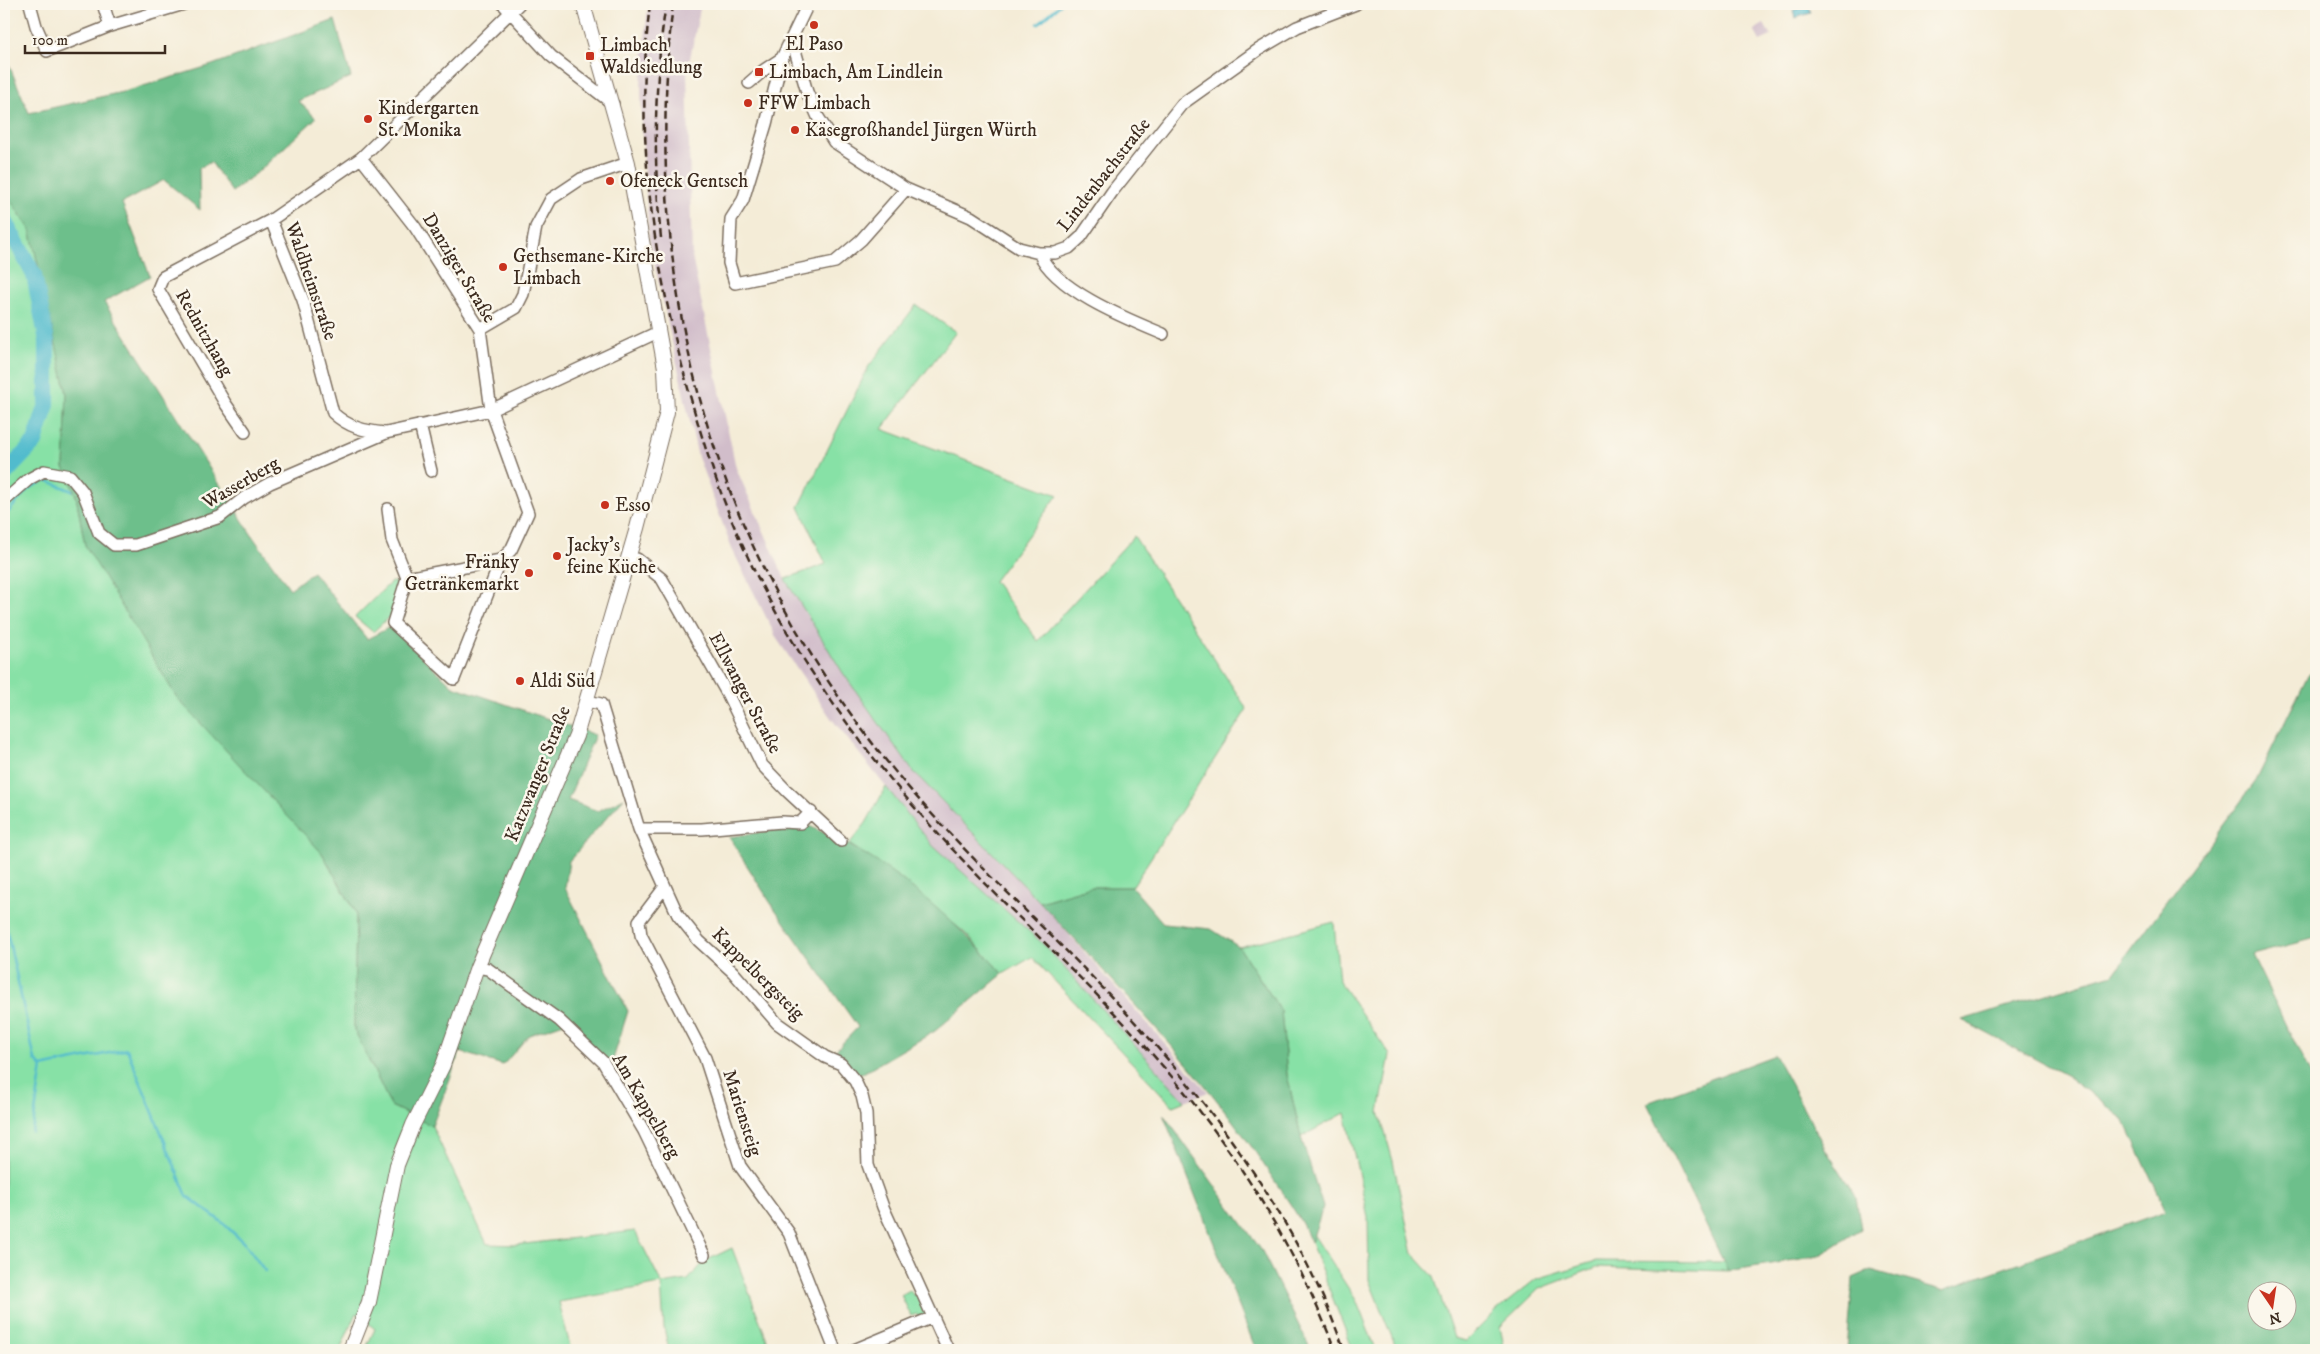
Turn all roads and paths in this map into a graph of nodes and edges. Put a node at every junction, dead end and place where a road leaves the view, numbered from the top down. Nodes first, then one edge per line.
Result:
1 (30, 4) edge
2 (103, 4) edge
3 (184, 4) edge
4 (583, 4) edge
5 (808, 4) edge
6 (1356, 4) edge
7 (511, 6) edge
8 (110, 26) junction
9 (792, 40) junction
10 (782, 58) junction
11 (749, 83) dead end
12 (613, 104) junction
13 (362, 158) junction
14 (628, 164) junction
15 (906, 189) junction
16 (271, 220) junction
17 (1039, 254) junction
18 (480, 330) junction
19 (658, 332) junction
20 (1164, 334) dead end
21 (491, 410) junction
22 (420, 425) junction
23 (245, 432) dead end
24 (386, 434) junction
25 (431, 471) dead end
26 (4, 501) edge
27 (388, 509) dead end
28 (628, 557) junction
29 (501, 560) junction
30 (407, 578) junction
31 (587, 700) junction
32 (811, 812) junction
33 (639, 829) junction
34 (841, 841) dead end
35 (664, 888) junction
36 (477, 968) junction
37 (704, 1255) dead end
38 (933, 1317) junction
39 (350, 1350) edge
40 (835, 1350) edge
41 (854, 1350) edge
42 (948, 1350) edge

1 - 8 street
2 - 8 street
3 - 8 street
4 - 12 main road, Katzwanger Straße
5 - 9 street
6 - 17 street, Lindenbachstraße
7 - 12 street
7 - 13 street, Waldheimstraße
9 - 10 street
9 - 15 street, Lindenbachstraße
10 - 11 street
10 - 15 street
12 - 14 main road, Katzwanger Straße
13 - 16 street, Waldheimstraße
13 - 18 street, Danziger Straße
14 - 18 street
14 - 19 main road, Katzwanger Straße
15 - 17 street, Lindenbachstraße
16 - 23 street, Rednitzhang
16 - 24 street, Waldheimstraße
17 - 20 street
18 - 21 street, Danziger Straße
19 - 21 street, Wasserberg
19 - 28 main road, Katzwanger Straße
21 - 22 street, Wasserberg
21 - 29 street, Danziger Straße
22 - 24 street, Wasserberg
22 - 25 street
24 - 26 street, Wasserberg
27 - 30 street
28 - 31 main road, Katzwanger Straße
28 - 32 street, Ellwanger Straße
29 - 30 street
29 - 30 street, Danziger Straße
31 - 33 street, Kappelbergsteig
31 - 36 main road, Katzwanger Straße
32 - 33 street
32 - 34 street, Ellwanger Straße
33 - 35 street, Kappelbergsteig
35 - 38 street, Kappelbergsteig
35 - 40 street, Mariensteig
36 - 37 street, Am Kappelberg
36 - 39 main road, Katzwanger Straße
38 - 41 street
38 - 42 street, Kappelbergsteig

